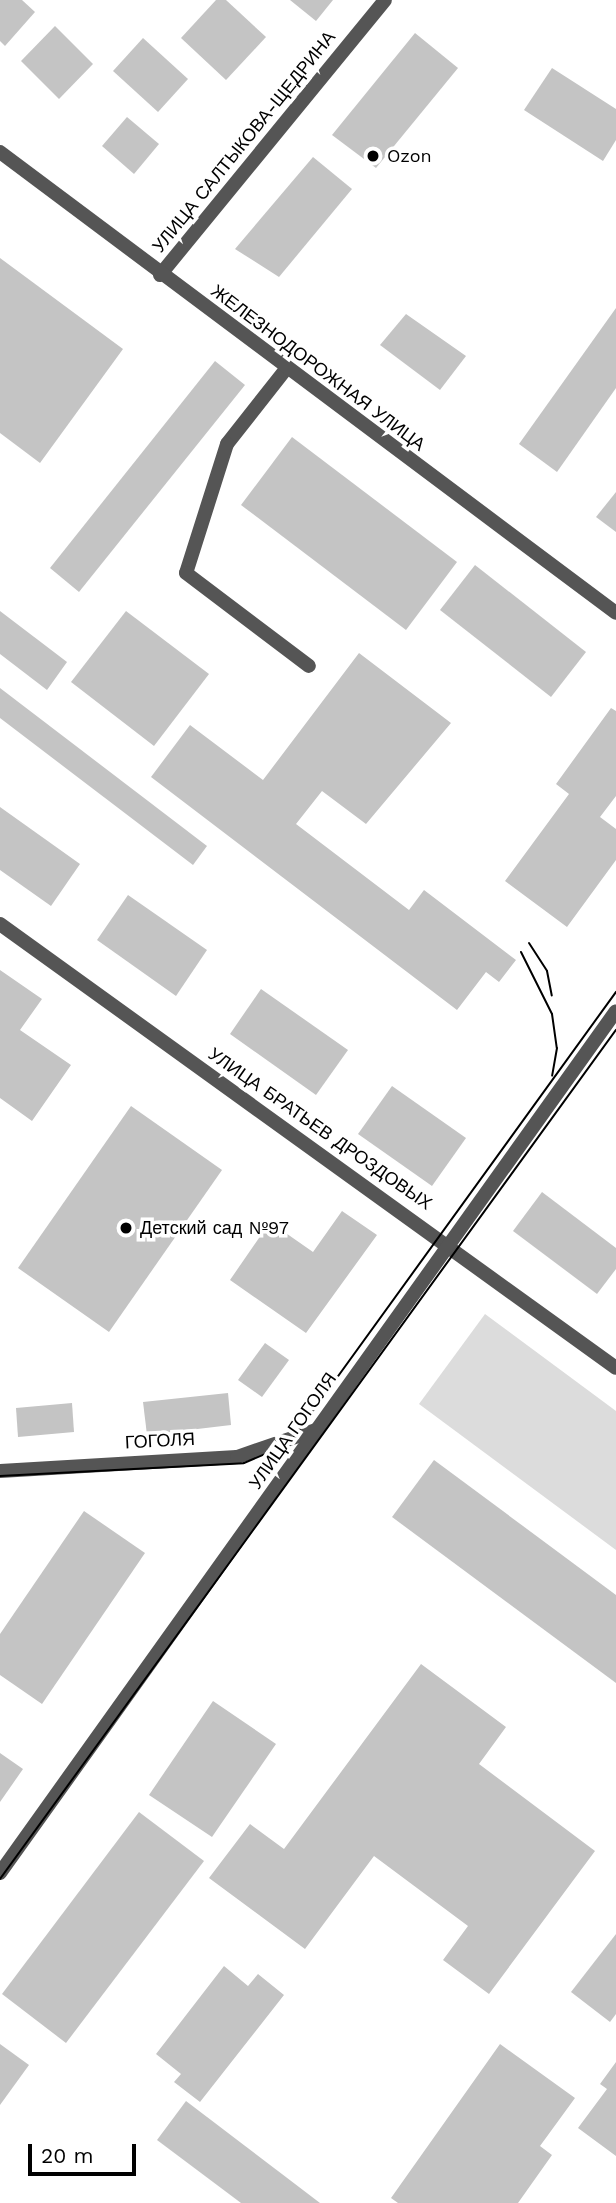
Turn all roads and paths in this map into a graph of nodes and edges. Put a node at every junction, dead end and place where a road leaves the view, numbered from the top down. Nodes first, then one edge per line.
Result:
1 (385, 0) edge
2 (0, 152) edge
3 (160, 275) junction
4 (286, 369) junction
5 (616, 612) edge
6 (309, 666) dead end
7 (0, 924) edge
8 (616, 1011) edge
9 (450, 1245) junction
10 (616, 1368) edge
11 (317, 1430) junction
12 (0, 1471) edge
13 (0, 1874) edge

1 - 3 street, УЛИЦА САЛТЫКОВА-ЩЕДРИНА
2 - 3 street, ЖЕЛЕЗНОДОРОЖНАЯ УЛИЦА
3 - 4 street, ЖЕЛЕЗНОДОРОЖНАЯ УЛИЦА
4 - 5 street, ЖЕЛЕЗНОДОРОЖНАЯ УЛИЦА
4 - 6 street
7 - 9 street, УЛИЦА БРАТЬЕВ ДРОЗДОВЫХ
8 - 9 street, УЛИЦА ГОГОЛЯ
9 - 10 street, УЛИЦА БРАТЬЕВ ДРОЗДОВЫХ
9 - 11 street, УЛИЦА ГОГОЛЯ
11 - 12 street, ГОГОЛЯ
11 - 13 street, УЛИЦА ГОГОЛЯ

